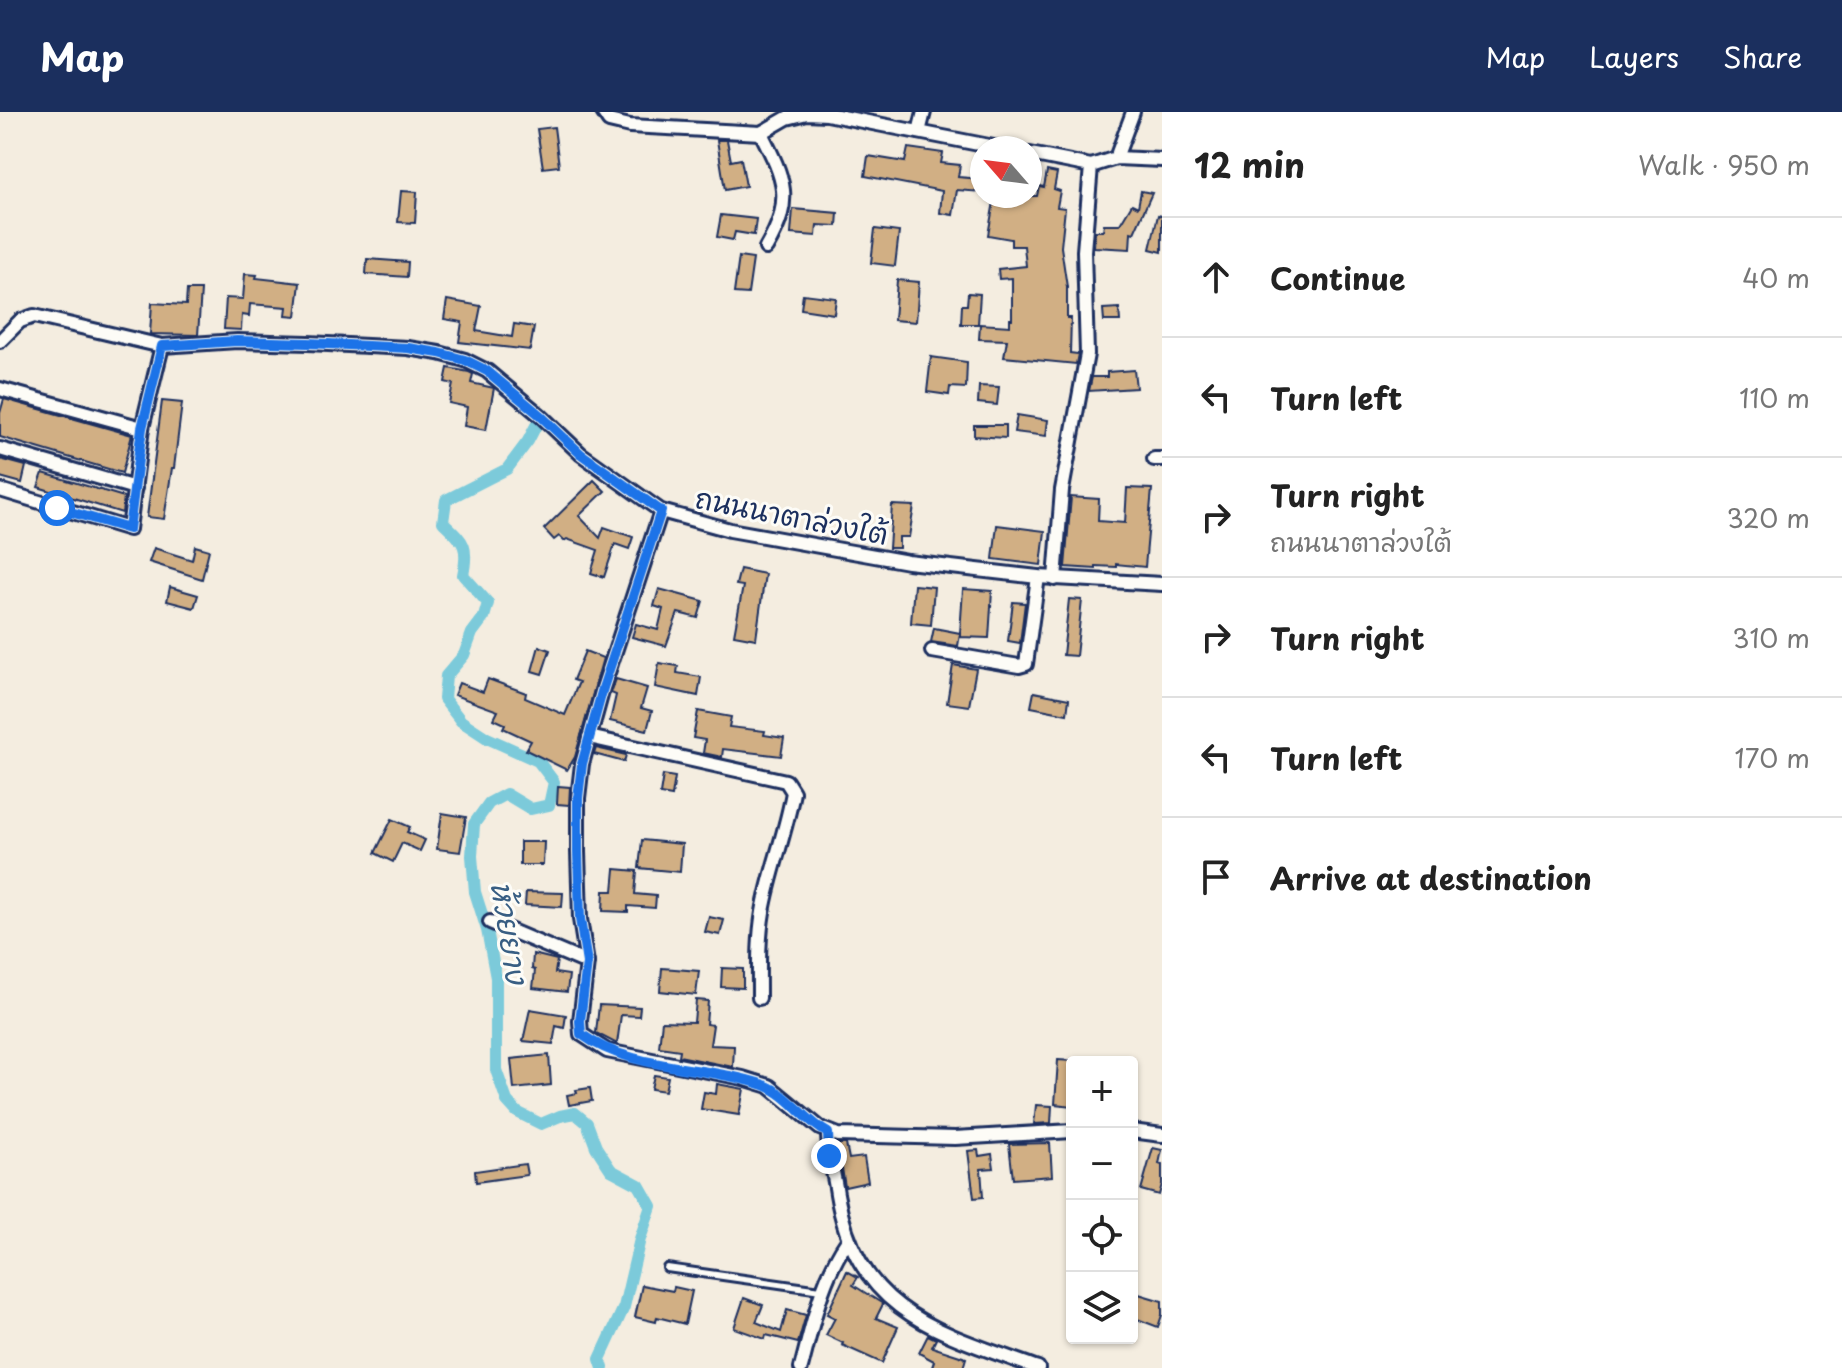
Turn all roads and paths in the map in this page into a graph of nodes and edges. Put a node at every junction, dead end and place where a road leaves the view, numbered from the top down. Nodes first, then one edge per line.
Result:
1 (603, 112) edge
2 (924, 112) edge
3 (1133, 112) edge
4 (834, 114) edge
5 (919, 132) junction
6 (761, 133) junction
7 (970, 142) edge
8 (1042, 156) edge
9 (1116, 158) junction
10 (1162, 160) edge
11 (1091, 166) junction
12 (766, 248) dead end
13 (0, 341) edge
14 (162, 346) junction
15 (0, 389) edge
16 (142, 428) junction
17 (0, 449) edge
18 (135, 488) junction
19 (0, 490) edge
20 (661, 511) junction
21 (1038, 577) junction
22 (1055, 579) junction
23 (1162, 584) edge
24 (932, 651) dead end
25 (589, 737) junction
26 (490, 922) dead end
27 (587, 963) junction
28 (759, 998) dead end
29 (1066, 1131) edge
30 (1138, 1132) edge
31 (828, 1133) junction
32 (1162, 1135) edge
33 (848, 1240) junction
34 (667, 1268) dead end
35 (821, 1290) junction
36 (801, 1368) edge
37 (1038, 1368) edge

1 - 6 street
2 - 5 street
3 - 9 street
4 - 5 street
4 - 6 street
5 - 7 street
6 - 12 street
8 - 11 street
9 - 10 street
9 - 11 street
11 - 22 street
13 - 14 street, ถนนนาตาล่วงใต้
14 - 16 street
14 - 20 street, ถนนนาตาล่วงใต้
15 - 16 street
16 - 18 street
17 - 18 street
18 - 19 street
20 - 21 street, ถนนนาตาล่วงใต้
20 - 25 street
21 - 22 street, ถนนนาตาล่วงใต้
21 - 24 street
22 - 23 street, ถนนนาตาล่วงใต้
25 - 27 street
25 - 28 street
26 - 27 street
27 - 31 street
29 - 31 street
30 - 32 street
31 - 33 street
33 - 35 street
33 - 37 street
34 - 35 lane
35 - 36 street

